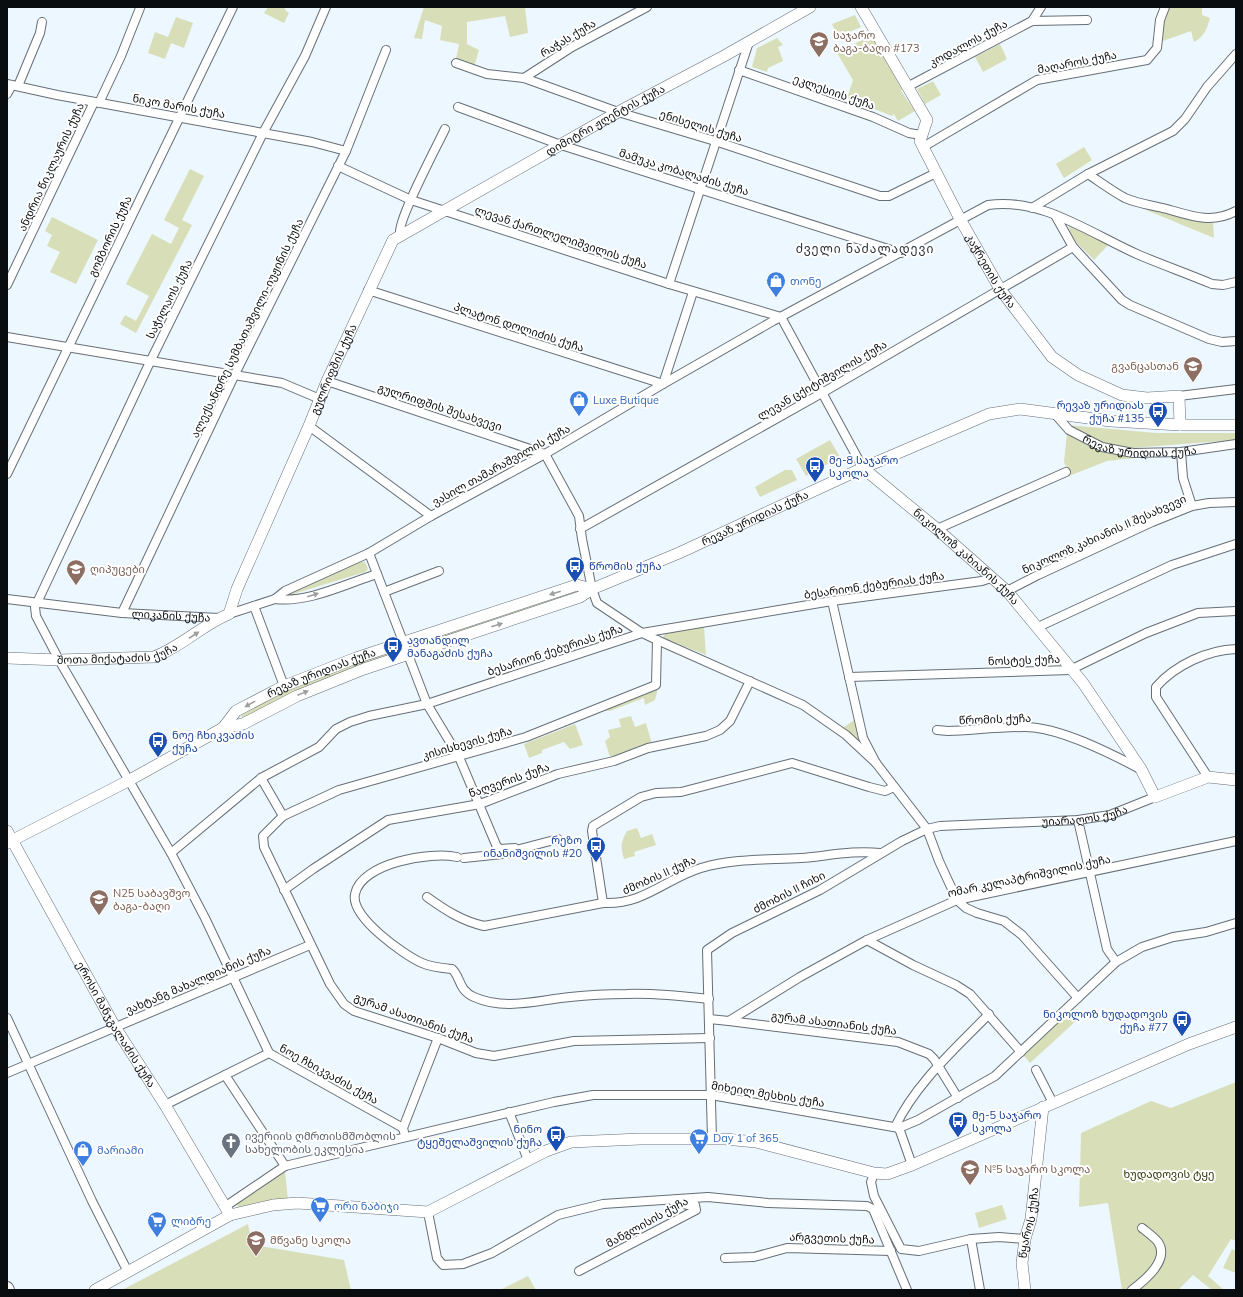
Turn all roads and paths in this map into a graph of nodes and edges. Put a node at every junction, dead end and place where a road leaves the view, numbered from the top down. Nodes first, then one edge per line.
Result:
1 (233, 7) edge
2 (326, 7) edge
3 (647, 7) edge
4 (810, 7) edge
5 (861, 7) edge
6 (1041, 7) edge
7 (1165, 7) edge
8 (140, 8) dead end
9 (1087, 20) dead end
10 (1032, 21) junction
11 (42, 22) dead end
12 (748, 42) junction
13 (386, 50) dead end
14 (1236, 54) edge
15 (456, 63) dead end
16 (739, 70) junction
17 (524, 78) junction
18 (12, 85) edge
19 (907, 87) junction
20 (7, 94) edge
21 (96, 102) junction
22 (460, 107) dead end
23 (618, 112) junction
24 (178, 118) junction
25 (445, 129) dead end
26 (263, 133) junction
27 (921, 135) junction
28 (715, 141) junction
29 (561, 145) junction
30 (923, 148) junction
31 (346, 151) junction
32 (338, 166) junction
33 (936, 173) junction
34 (1088, 174) junction
35 (700, 188) junction
36 (411, 200) junction
37 (1032, 208) junction
38 (445, 211) junction
39 (1236, 211) edge
40 (1055, 215) junction
41 (960, 219) junction
42 (400, 234) junction
43 (1073, 247) junction
44 (901, 253) junction
45 (1236, 282) edge
46 (669, 284) junction
47 (7, 285) edge
48 (368, 290) junction
49 (1000, 290) junction
50 (693, 292) junction
51 (782, 317) junction
52 (7, 337) edge
53 (1236, 340) edge
54 (69, 347) junction
55 (150, 362) junction
56 (235, 374) junction
57 (327, 381) junction
58 (663, 384) junction
59 (1236, 389) edge
60 (822, 393) junction
61 (1179, 396) junction
62 (320, 399) junction
63 (1054, 413) junction
64 (1180, 425) junction
65 (1236, 425) edge
66 (310, 426) junction
67 (1236, 444) edge
68 (1182, 452) junction
69 (545, 454) junction
70 (863, 468) junction
71 (1066, 472) dead end
72 (7, 474) edge
73 (1236, 502) edge
74 (1192, 506) junction
75 (431, 516) junction
76 (580, 529) junction
77 (937, 529) junction
78 (1236, 544) edge
79 (369, 553) junction
80 (440, 571) dead end
81 (377, 574) junction
82 (991, 578) junction
83 (592, 589) junction
84 (1007, 591) junction
85 (384, 592) junction
86 (7, 599) edge
87 (275, 599) junction
88 (832, 601) junction
89 (35, 603) junction
90 (254, 606) junction
91 (1236, 611) edge
92 (122, 613) junction
93 (224, 616) junction
94 (1038, 627) junction
95 (642, 633) junction
96 (658, 640) junction
97 (403, 642) junction
98 (1236, 649) edge
99 (407, 655) junction
100 (7, 658) edge
101 (59, 660) junction
102 (1070, 670) junction
103 (849, 677) junction
104 (750, 681) junction
105 (284, 686) junction
106 (426, 704) junction
107 (236, 711) junction
108 (243, 724) junction
109 (223, 728) junction
110 (937, 730) dead end
111 (458, 757) junction
112 (876, 763) junction
113 (1140, 769) junction
114 (1208, 776) junction
115 (261, 778) junction
116 (1236, 780) edge
117 (128, 781) junction
118 (894, 788) junction
119 (1155, 797) junction
120 (480, 804) junction
121 (282, 816) junction
122 (1078, 820) junction
123 (927, 829) junction
124 (9, 838) edge
125 (558, 839) dead end
126 (1236, 841) edge
127 (516, 850) junction
128 (170, 853) junction
129 (880, 853) junction
130 (1091, 873) junction
131 (284, 890) junction
132 (427, 897) dead end
133 (957, 900) junction
134 (603, 903) junction
135 (1236, 923) edge
136 (867, 940) junction
137 (310, 945) junction
138 (1116, 962) junction
139 (233, 977) junction
140 (1078, 998) junction
141 (709, 999) junction
142 (989, 1014) junction
143 (7, 1018) edge
144 (709, 1019) junction
145 (729, 1021) junction
146 (115, 1027) junction
147 (1236, 1027) edge
148 (438, 1038) junction
149 (710, 1038) junction
150 (1021, 1052) junction
151 (269, 1053) junction
152 (29, 1063) junction
153 (938, 1066) junction
154 (1036, 1070) dead end
155 (7, 1073) edge
156 (225, 1075) junction
157 (711, 1095) junction
158 (958, 1098) junction
159 (165, 1105) junction
160 (1048, 1105) junction
161 (509, 1112) junction
162 (403, 1128) junction
163 (897, 1128) junction
164 (405, 1136) junction
165 (712, 1139) junction
166 (528, 1160) junction
167 (912, 1164) junction
168 (285, 1166) junction
169 (874, 1173) junction
170 (667, 1200) junction
171 (228, 1210) junction
172 (428, 1212) junction
173 (1142, 1228) dead end
174 (971, 1239) junction
175 (1025, 1239) junction
176 (891, 1251) junction
177 (725, 1258) dead end
178 (578, 1271) dead end
179 (128, 1272) junction
180 (95, 1290) edge
181 (907, 1290) edge
182 (980, 1290) edge
183 (1025, 1290) edge
184 (1132, 1290) edge

1 - 24 street, გომბორის ქუჩა
2 - 26 street, საჭილაოს ქუჩა
3 - 17 street, რაჭას ქუჩა
4 - 12 street, დიმიტრი ჟღენტის ქუჩა
5 - 19 street, კაჭრეთის ქუჩა
6 - 10 street
7 - 30 street, მაღაროს ქუჩა
8 - 21 street, ანდრია წიკლაურის ქუჩა
9 - 10 street, კოდალოს ქუჩა
10 - 19 street, კოდალოს ქუჩა
11 - 18 street
12 - 16 street
12 - 23 street, დიმიტრი ჟღენტის ქუჩა
13 - 31 street, ალექსანდრე სუმბათაშვილი-იუჟინის ქუჩა
14 - 34 street
15 - 17 street, ენისელის ქუჩა
16 - 27 street, ეკლესიის ქუჩა
16 - 28 street
17 - 23 street, ენისელის ქუჩა
18 - 20 street
18 - 21 street, ნიკო მარის ქუჩა
19 - 27 street, კაჭრეთის ქუჩა
21 - 24 street, ნიკო მარის ქუჩა
21 - 47 street, ანდრია წიკლაურის ქუჩა
22 - 29 street, მამუკა კობალაძის ქუჩა
23 - 28 street, ენისელის ქუჩა
23 - 29 street, დიმიტრი ჟღენტის ქუჩა
24 - 26 street, ნიკო მარის ქუჩა
24 - 54 street, გომბორის ქუჩა
25 - 36 street, გულრიფშის ქუჩა
26 - 31 street, ნიკო მარის ქუჩა
26 - 55 street, საჭილაოს ქუჩა
27 - 30 street, კაჭრეთის ქუჩა
28 - 33 street, ენისელის ქუჩა
28 - 35 street
29 - 35 street, მამუკა კობალაძის ქუჩა
29 - 38 street, დიმიტრი ჟღენტის ქუჩა
30 - 33 street, კაჭრეთის ქუჩა
31 - 32 street, ალექსანდრე სუმბათაშვილი-იუჟინის ქუჩა
32 - 36 street, ლევან ქართლელიშვილის ქუჩა
32 - 56 street, ალექსანდრე სუმბათაშვილი-იუჟინის ქუჩა
33 - 41 street, კაჭრეთის ქუჩა
34 - 37 street
34 - 39 street
35 - 44 street, მამუკა კობალაძის ქუჩა
35 - 46 street
36 - 38 street, ლევან ქართლელიშვილის ქუჩა
36 - 42 street, გულრიფშის ქუჩა
37 - 40 street, ვასილ თამარაშვილის ქუჩა
37 - 41 street, ვასილ თამარაშვილის ქუჩა
38 - 42 street, დიმიტრი ჟღენტის ქუჩა
38 - 46 street, ლევან ქართლელიშვილის ქუჩა
40 - 43 street
40 - 45 street, ვასილ თამარაშვილის ქუჩა
41 - 44 street, ვასილ თამარაშვილის ქუჩა
41 - 49 street, კაჭრეთის ქუჩა
42 - 48 street, გულრიფშის ქუჩა
43 - 49 street, ლევან ცქიტიშვილის ქუჩა
43 - 53 street
44 - 51 street, ვასილ თამარაშვილის ქუჩა
46 - 50 street, ლევან ქართლელიშვილის ქუჩა
48 - 57 street, გულრიფშის ქუჩა
48 - 58 street, პლატონ დოლიძის ქუჩა
49 - 60 street, ლევან ცქიტიშვილის ქუჩა
49 - 61 street, კაჭრეთის ქუჩა
50 - 51 street, ლევან ქართლელიშვილის ქუჩა
50 - 58 street
51 - 58 street, ვასილ თამარაშვილის ქუჩა
51 - 60 street, ნიკოლოზ კახიანის ქუჩა
52 - 54 street
54 - 55 street
54 - 72 street, გომბორის ქუჩა
55 - 56 street
55 - 89 street, საჭილაოს ქუჩა
56 - 62 street
56 - 92 street, ალექსანდრე სუმბათაშვილი-იუჟინის ქუჩა
57 - 62 street, გულრიფშის ქუჩა
57 - 69 street, გულრიფშის შესახვევი
58 - 69 street, ვასილ თამარაშვილის ქუჩა
59 - 61 street, კაჭრეთის ქუჩა
60 - 70 street, ნიკოლოზ კახიანის ქუჩა
60 - 76 street, ლევან ცქიტიშვილის ქუჩა
61 - 64 street
62 - 66 street, გულრიფშის ქუჩა
63 - 64 street, რევაზ ურიდიას ქუჩა
63 - 68 street, რევაზ ურიდიას ქუჩა
63 - 70 street, რევაზ ურიდიას ქუჩა
64 - 65 street, რევაზ ურიდიას ქუჩა
66 - 75 street
66 - 93 street, გულრიფშის ქუჩა
67 - 68 street, რევაზ ურიდიას ქუჩა
68 - 74 street
69 - 75 street, ვასილ თამარაშვილის ქუჩა
69 - 76 street
70 - 77 street, ნიკოლოზ კახიანის ქუჩა
70 - 83 street, რევაზ ურიდიას ქუჩა
71 - 77 street
73 - 74 street, ნიკოლოზ კახიანის II შესახვევი
74 - 84 street, ნიკოლოზ კახიანის II შესახვევი
75 - 79 street, ვასილ თამარაშვილის ქუჩა
76 - 83 street
77 - 82 street, ნიკოლოზ კახიანის ქუჩა
78 - 94 street
79 - 81 street
79 - 87 street, ლიკანის ქუჩა
80 - 85 street
81 - 85 street
87 -> 81 street
82 - 84 street, ნიკოლოზ კახიანის ქუჩა
82 - 88 street, ბესარიონ ქებურიას ქუჩა
83 - 95 street
83 -> 97 street, რევაზ ურიდიას ქუჩა
99 -> 83 street, რევაზ ურიდიას ქუჩა
84 - 94 street, ნიკოლოზ კახიანის ქუჩა
85 - 97 street
86 - 89 street, ლიკანის ქუჩა
87 - 90 street, ლიკანის ქუჩა
88 - 95 street, ბესარიონ ქებურიას ქუჩა
88 - 103 street
89 - 92 street, ლიკანის ქუჩა
89 - 101 street, ნოე ჩხიკვაძის ქუჩა
90 - 93 street, ლიკანის ქუჩა
90 - 105 street
91 - 102 street, ნოსტეს ქუჩა
92 - 93 street, ლიკანის ქუჩა
101 -> 93 street, შოთა მიქატაძის ქუჩა
94 - 102 street, ნიკოლოზ კახიანის ქუჩა
95 - 96 street
95 - 106 street, ბესარიონ ქებურიას ქუჩა
96 - 104 street
96 - 111 street, კისისხევის ქუჩა
97 - 99 street
97 - 105 street, რევაზ ურიდიას ქუჩა
98 - 114 street
99 - 106 street
108 -> 99 street, რევაზ ურიდიას ქუჩა
100 - 101 street, შოთა მიქატაძის ქუჩა
101 - 117 street, ნოე ჩხიკვაძის ქუჩა
102 - 103 street, ნოსტეს ქუჩა
102 - 113 street, ნიკოლოზ კახიანის ქუჩა
103 - 112 street
104 - 112 street
104 - 120 street, წაღვერის ქუჩა
105 -> 107 street, რევაზ ურიდიას ქუჩა
106 - 111 street
106 - 115 street, ბესარიონ ქებურიას ქუჩა
107 - 108 street
107 - 109 street, რევაზ ურიდიას ქუჩა
108 - 109 street, რევაზ ურიდიას ქუჩა
109 - 117 street, რევაზ ურიდიას ქუჩა
110 - 113 street, წრომის ქუჩა
111 - 120 street
111 - 121 street, კისისხევის ქუჩა
112 - 118 street
113 - 119 street, ნიკოლოზ კახიანის ქუჩა
114 - 116 street, უიარაღოს ქუჩა
114 - 119 street, უიარაღოს ქუჩა
115 - 121 street
115 - 128 street, ბესარიონ ქებურიას ქუჩა
117 - 124 street, რევაზ ურიდიას ქუჩა
117 - 128 street, ნოე ჩხიკვაძის ქუჩა
118 - 123 street
118 - 134 street
119 - 122 street, უიარაღოს ქუჩა
120 - 127 street
120 - 131 street, წაღვერის ქუჩა
121 - 131 street, გურამ ასათიანის ქუჩა
122 - 123 street, უიარაღოს ქუჩა
122 - 130 street
123 - 129 street, ძმობის II ქუჩა
123 - 133 street
124 - 146 street, ეროსი მანჯგალაძის ქუჩა
125 - 127 street
126 - 130 street, ომარ კელაპტრიშვილის ქუჩა
127 - 141 street
128 - 139 street, ნოე ჩხიკვაძის ქუჩა
129 - 134 street, ძმობის II ქუჩა
129 - 141 street, ძმობის II ჩიხი
130 - 133 street, ომარ კელაპტრიშვილის ქუჩა
130 - 138 street
131 - 137 street, გურამ ასათიანის ქუჩა
132 - 134 street, ძმობის II ქუჩა
133 - 136 street, ომარ კელაპტრიშვილის ქუჩა
133 - 140 street
135 - 138 street
136 - 142 street
136 - 145 street, ომარ კელაპტრიშვილის ქუჩა
137 - 139 street, ვახტანგ მახალდიანის ქუჩა
137 - 148 street, გურამ ასათიანის ქუჩა
138 - 140 street
139 - 146 street, ვახტანგ მახალდიანის ქუჩა
139 - 151 street, ნოე ჩხიკვაძის ქუჩა
140 - 150 street
141 - 144 street
142 - 150 street
142 - 153 street
143 - 152 street
144 - 145 street
144 - 149 street
145 - 153 street, გურამ ასათიანის ქუჩა
146 - 152 street, ვახტანგ მახალდიანის ქუჩა
146 - 159 street, ეროსი მანჯგალაძის ქუჩა
147 - 160 street
148 - 149 street, გურამ ასათიანის ქუჩა
148 - 162 street
149 - 157 street
150 - 158 street
151 - 156 street
151 - 162 street, ნოე ჩხიკვაძის ქუჩა
152 - 155 street, ვახტანგ მახალდიანის ქუჩა
152 - 179 street
153 - 158 street, გურამ ასათიანის ქუჩა
153 - 163 street
154 - 160 street
156 - 159 street
156 - 168 street
157 - 161 street, მიხეილ მესხის ქუჩა
157 - 163 street, მიხეილ მესხის ქუჩა
157 - 165 street
158 - 163 street
159 - 171 street, ეროსი მანჯგალაძის ქუჩა
160 - 167 street
160 - 175 street, წყაროს ქუჩა
161 - 164 street, მიხეილ მესხის ქუჩა
161 - 166 street
162 - 164 street
163 - 167 street
164 - 168 street, მიხეილ მესხის ქუჩა
165 - 166 street
165 - 169 street
166 - 172 street
167 - 169 street
168 - 171 street, მიხეილ მესხის ქუჩა
169 - 174 street
170 - 172 street
170 - 176 street
170 - 178 street, მანგლისის ქუჩა
171 - 172 street
171 - 179 street
173 - 184 street
174 - 175 street
174 - 182 street
175 - 183 street, წყაროს ქუჩა
176 - 177 street, არგვეთის ქუჩა
176 - 181 street
179 - 180 street

